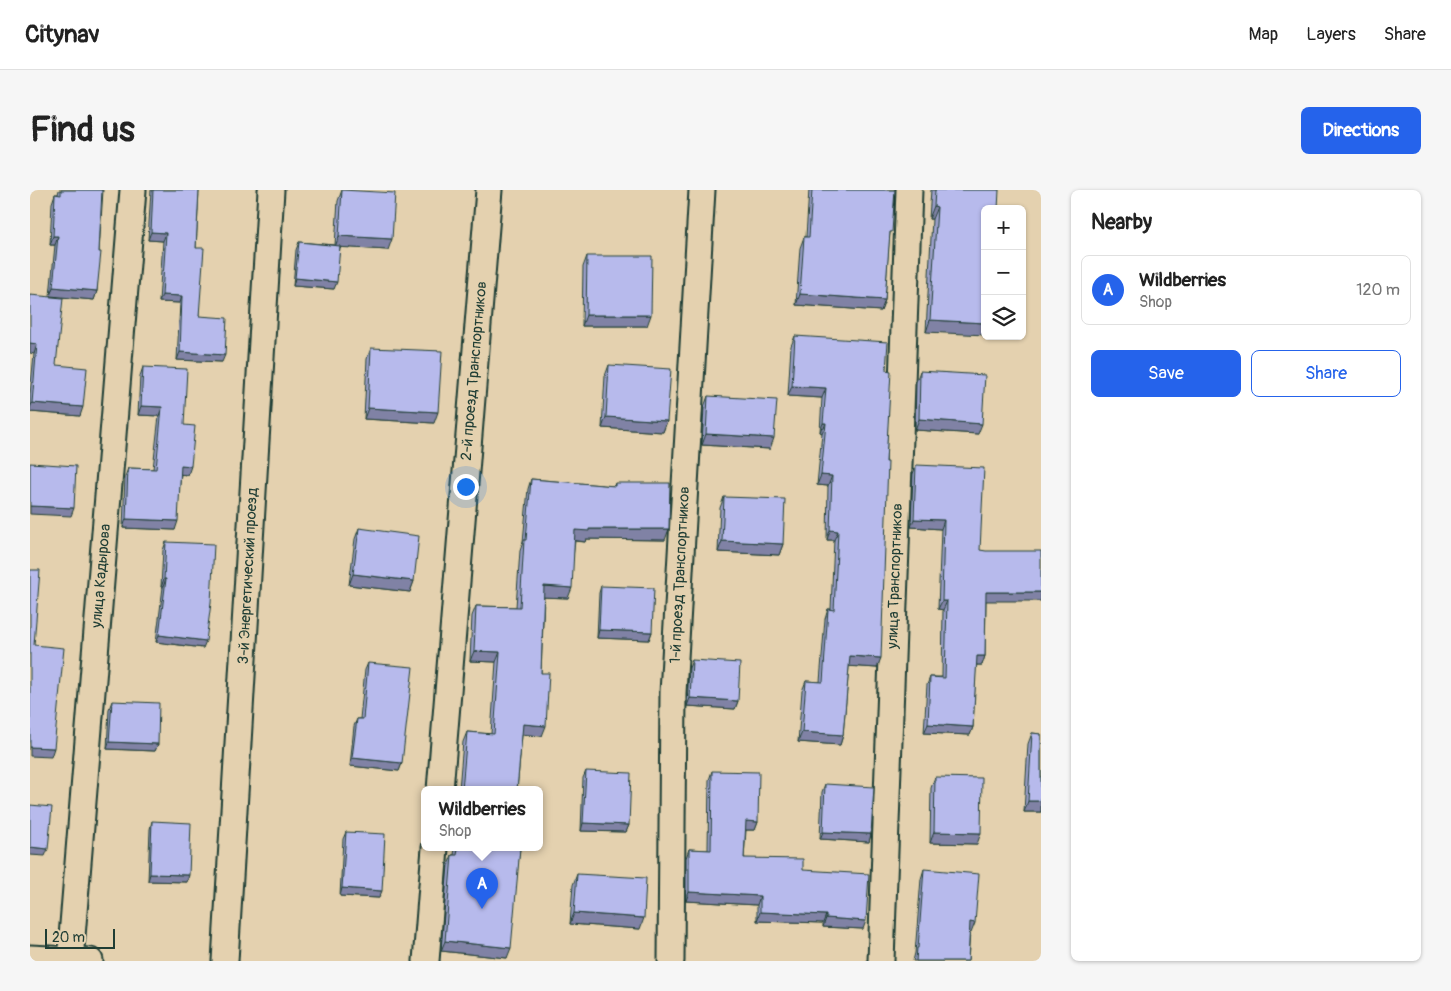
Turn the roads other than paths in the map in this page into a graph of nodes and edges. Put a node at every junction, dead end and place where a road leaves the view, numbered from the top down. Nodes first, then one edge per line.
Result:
1 (133, 190) edge
2 (271, 190) edge
3 (489, 190) edge
4 (702, 190) edge
5 (909, 190) edge
6 (440, 786) edge
7 (435, 851) edge
8 (30, 958) edge
9 (77, 960) edge
10 (226, 961) edge
11 (426, 961) edge
12 (671, 961) edge
13 (881, 961) edge

1 - 9 street, улица Кадырова
2 - 10 street, 3-й Энергетический проезд
3 - 6 street, 2-й проезд Транспортников
4 - 12 street, 1-й проезд Транспортников
5 - 13 street, улица Транспортников
7 - 11 street
8 - 9 street

